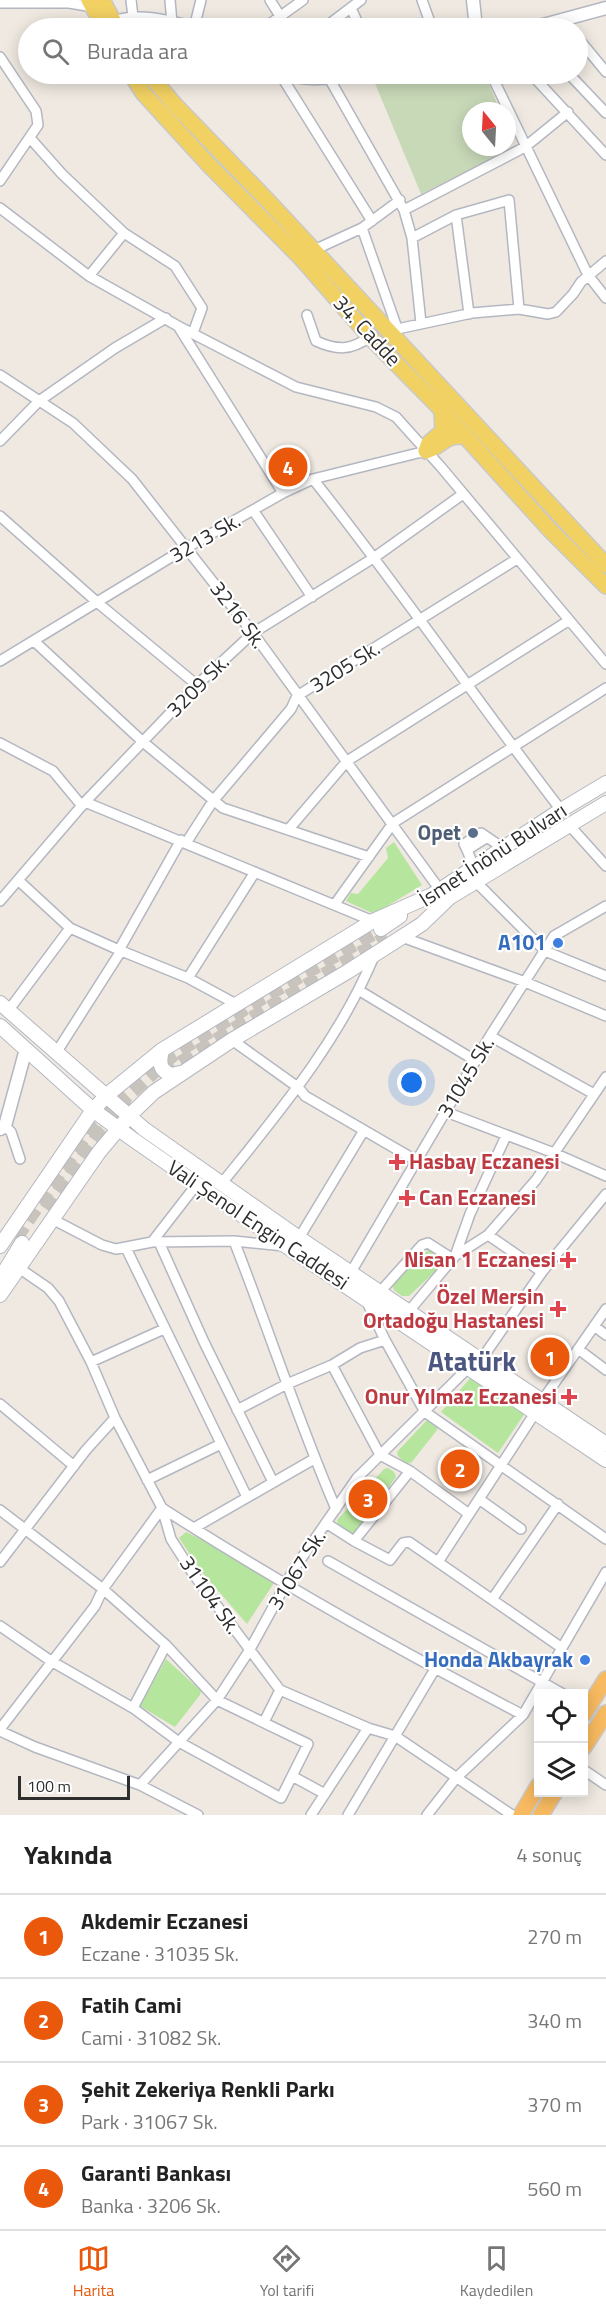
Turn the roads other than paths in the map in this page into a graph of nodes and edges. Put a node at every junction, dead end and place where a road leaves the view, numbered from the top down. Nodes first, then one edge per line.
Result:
1 (131, 0) edge
2 (170, 0) edge
3 (209, 0) edge
4 (270, 0) edge
5 (303, 0) edge
6 (361, 0) edge
7 (422, 0) edge
8 (473, 0) edge
9 (94, 2) edge
10 (0, 3) edge
11 (200, 3) edge
12 (351, 8) junction
13 (606, 8) edge
14 (280, 16) junction
15 (133, 17) joint
16 (106, 18) edge
17 (140, 18) edge
18 (172, 18) edge
19 (196, 18) edge
20 (277, 18) edge
21 (338, 18) edge
22 (356, 18) edge
23 (428, 18) edge
24 (475, 18) edge
25 (581, 18) edge
26 (588, 50) edge
27 (0, 57) edge
28 (606, 72) edge
29 (138, 84) edge
30 (157, 84) edge
31 (286, 84) edge
32 (332, 84) edge
33 (496, 84) edge
34 (541, 84) edge
35 (578, 84) edge
36 (568, 112) junction
37 (606, 113) edge
38 (30, 138) junction
39 (525, 147) junction
40 (605, 151) edge
41 (0, 181) edge
42 (402, 205) junction
43 (1, 211) edge
44 (456, 215) junction
45 (372, 221) junction
46 (362, 228) junction
47 (124, 233) junction
48 (412, 238) junction
49 (314, 250) junction
50 (606, 261) edge
51 (588, 275) junction
52 (89, 276) junction
53 (606, 298) edge
54 (519, 309) junction
55 (469, 314) junction
56 (307, 315) dead end
57 (166, 318) junction
58 (421, 323) junction
59 (178, 327) junction
60 (392, 330) junction
61 (193, 333) junction
62 (370, 337) junction
63 (0, 375) edge
64 (39, 401) junction
65 (442, 411) junction
66 (445, 434) junction
67 (465, 436) junction
68 (0, 441) edge
69 (426, 451) junction
70 (313, 479) junction
71 (283, 493) junction
72 (463, 494) junction
73 (253, 510) junction
74 (0, 516) edge
75 (186, 548) junction
76 (375, 557) junction
77 (517, 559) junction
78 (606, 565) edge
79 (606, 586) edge
80 (312, 597) junction
81 (98, 603) junction
82 (419, 621) junction
83 (568, 621) junction
84 (253, 633) junction
85 (34, 641) junction
86 (0, 661) edge
87 (606, 664) edge
88 (197, 685) junction
89 (467, 686) junction
90 (606, 688) edge
91 (297, 696) junction
92 (0, 742) edge
93 (143, 742) junction
94 (512, 747) junction
95 (347, 761) junction
96 (606, 783) edge
97 (213, 801) junction
98 (606, 803) edge
99 (84, 804) junction
100 (561, 810) junction
101 (393, 823) junction
102 (570, 826) junction
103 (288, 830) junction
104 (184, 841) junction
105 (503, 848) junction
106 (369, 858) junction
107 (606, 866) edge
108 (255, 872) junction
109 (475, 874) junction
110 (18, 880) junction
111 (440, 894) junction
112 (0, 901) edge
113 (335, 903) junction
114 (606, 906) edge
115 (70, 928) junction
116 (380, 929) junction
117 (402, 937) junction
118 (120, 951) junction
119 (544, 951) junction
120 (375, 954) junction
121 (606, 976) edge
122 (188, 978) junction
123 (525, 982) junction
124 (360, 991) junction
125 (236, 1004) junction
126 (4, 1007) edge
127 (606, 1016) edge
128 (0, 1026) edge
129 (490, 1036) junction
130 (232, 1040) junction
131 (26, 1049) junction
132 (162, 1050) junction
133 (56, 1053) junction
134 (476, 1061) junction
135 (181, 1072) junction
136 (606, 1077) edge
137 (299, 1088) junction
138 (594, 1094) junction
139 (107, 1095) junction
140 (93, 1110) junction
141 (446, 1112) junction
142 (130, 1115) junction
143 (3, 1128) edge
144 (119, 1129) junction
145 (363, 1131) junction
146 (506, 1136) junction
147 (554, 1153) junction
148 (20, 1159) dead end
149 (417, 1161) junction
150 (606, 1176) edge
151 (222, 1183) junction
152 (197, 1184) junction
153 (606, 1194) edge
154 (52, 1219) junction
155 (488, 1235) junction
156 (299, 1238) junction
157 (234, 1241) junction
158 (156, 1242) junction
159 (0, 1246) edge
160 (286, 1246) junction
161 (126, 1248) junction
162 (454, 1257) junction
163 (0, 1263) edge
164 (19, 1268) junction
165 (351, 1272) junction
166 (542, 1272) junction
167 (0, 1279) edge
168 (380, 1292) junction
169 (0, 1295) edge
170 (365, 1298) junction
171 (606, 1309) edge
172 (408, 1311) junction
173 (594, 1326) junction
174 (164, 1329) junction
175 (606, 1335) edge
176 (385, 1340) junction
177 (578, 1349) junction
178 (481, 1360) junction
179 (91, 1362) junction
180 (332, 1365) junction
181 (468, 1368) junction
182 (606, 1370) edge
183 (287, 1384) junction
184 (0, 1404) edge
185 (538, 1407) junction
186 (237, 1410) junction
187 (425, 1412) junction
188 (115, 1418) junction
189 (606, 1443) edge
190 (221, 1444) junction
191 (380, 1455) junction
192 (314, 1459) junction
193 (606, 1460) edge
194 (501, 1463) junction
195 (74, 1466) junction
196 (410, 1471) junction
197 (147, 1480) junction
198 (273, 1482) junction
199 (247, 1497) junction
200 (479, 1499) junction
201 (558, 1504) junction
202 (162, 1508) junction
203 (336, 1509) junction
204 (0, 1510) edge
205 (470, 1514) junction
206 (326, 1523) junction
207 (194, 1528) junction
208 (521, 1529) dead end
209 (25, 1530) junction
210 (606, 1539) edge
211 (354, 1541) junction
212 (328, 1561) dead end
213 (0, 1562) edge
214 (438, 1562) junction
215 (606, 1572) edge
216 (285, 1585) junction
217 (103, 1589) junction
218 (493, 1598) junction
219 (0, 1626) edge
220 (166, 1645) junction
221 (562, 1648) junction
222 (249, 1651) junction
223 (51, 1661) junction
224 (435, 1669) junction
225 (606, 1679) edge
226 (542, 1681) junction
227 (555, 1689) edge
228 (280, 1690) junction
229 (218, 1700) junction
230 (588, 1706) edge
231 (133, 1708) junction
232 (606, 1713) edge
233 (523, 1715) junction
234 (264, 1722) junction
235 (368, 1728) junction
236 (0, 1730) edge
237 (395, 1736) junction
238 (179, 1742) junction
239 (587, 1743) edge
240 (588, 1773) edge
241 (292, 1776) junction
242 (456, 1778) junction
243 (140, 1785) junction
244 (606, 1785) edge
245 (534, 1793) edge
246 (325, 1794) junction
247 (552, 1797) edge
248 (198, 1815) edge
249 (311, 1815) edge
250 (348, 1815) edge
251 (427, 1815) edge
252 (512, 1815) edge
253 (521, 1815) edge
254 (541, 1815) edge

1 - 15 street
2 - 18 street
3 - 11 street
4 - 14 street
5 - 14 street
6 - 12 street
7 - 23 street
8 - 24 street
9 - 10 street
9 - 16 main road
11 - 19 street
12 - 21 street
12 - 22 street
13 - 25 street
14 - 20 street
15 - 17 street
26 - 28 street
27 - 38 street
29 - 62 main road, 34. Cadde
30 - 49 main road, 34. Cadde
31 - 45 street
32 - 42 street
33 - 39 street
34 - 36 street
35 - 37 street
36 - 39 street
36 - 40 street
38 - 41 street
38 - 47 street
39 - 42 street
39 - 51 street
42 - 45 street
42 - 48 street
43 - 52 street
44 - 48 street
44 - 54 street
44 - 55 street
45 - 46 street
46 - 49 street
46 - 60 street
47 - 52 street
47 - 61 street
48 - 58 street
49 - 60 main road, 34. Cadde
50 - 51 street
51 - 53 street
51 - 54 street
52 - 57 street
54 - 55 street
55 - 58 street
56 - 62 street
57 - 59 street
57 - 64 street
58 - 60 street
59 - 61 street
59 - 71 street
60 - 78 main road, 34. Cadde
61 - 69 street
62 - 65 main road, 34. Cadde
63 - 64 street, 3216 Sk.
64 - 68 street
64 - 75 street, 3216 Sk.
65 - 66 main road
65 - 67 main road, 34. Cadde
66 - 67 main road
66 - 69 main road
67 - 79 main road, 34. Cadde
69 - 70 street, 3213 Sk.
69 - 72 street
70 - 71 street, 3213 Sk.
70 - 76 street
71 - 73 street, 3213 Sk.
72 - 76 street, 3209 Sk.
72 - 77 street
73 - 75 street, 3213 Sk.
73 - 80 street
74 - 81 street
75 - 81 street, 3213 Sk.
75 - 84 street, 3216 Sk.
76 - 80 street, 3209 Sk.
76 - 82 street
77 - 82 street, 3205 Sk.
77 - 83 street
80 - 84 street, 3209 Sk.
81 - 85 street, 3213 Sk.
81 - 88 street
82 - 89 street
82 - 91 street, 3205 Sk.
83 - 87 street
83 - 89 street
84 - 88 street, 3209 Sk.
84 - 91 street, 3216 Sk.
85 - 86 street, 3213 Sk.
85 - 93 street
88 - 93 street, 3209 Sk.
89 - 94 street
89 - 95 street
90 - 94 street
91 - 95 street, 3216 Sk.
91 - 97 street, 3205 Sk.
92 - 99 street
93 - 97 street
93 - 99 street, 3209 Sk.
94 - 100 street
94 - 101 street
95 - 101 street, 3216 Sk.
95 - 103 street
96 - 100 main road, İsmet İnönü Bulvarı
97 - 103 street
97 - 104 street, 3205 Sk.
98 - 102 main road, İsmet İnönü Bulvarı
99 - 104 street
99 - 110 street, 3209 Sk.
100 - 105 main road, İsmet İnönü Bulvarı
101 - 106 street
101 - 111 street, 3216 Sk.
102 - 107 street
102 - 109 main road, İsmet İnönü Bulvarı
103 - 106 street
104 - 108 street
104 - 118 street, 3205 Sk.
105 - 109 main road, İsmet İnönü Bulvarı
105 - 109 street
106 - 113 street
108 - 113 street
108 - 122 street
109 - 111 main road, İsmet İnönü Bulvarı
109 - 119 street
110 - 112 street, 3209 Sk.
110 - 115 street
111 - 116 main road, İsmet İnönü Bulvarı
111 - 117 main road
113 - 116 street
114 - 119 street, 31045 Sk.
115 - 118 street
115 - 126 street
116 - 125 main road, İsmet İnönü Bulvarı
117 - 120 main road
117 - 123 street
118 - 122 street
118 - 133 street, 3205 Sk.
119 - 121 street
119 - 123 street, 31045 Sk.
120 - 124 street
120 - 130 main road
122 - 125 street
123 - 127 street
123 - 129 street, 31045 Sk.
124 - 134 street
124 - 137 street
125 - 132 main road, İsmet İnönü Bulvarı
126 - 133 main road, Vali Şenol Engin Caddesi
128 - 131 main road, Vali Şenol Engin Caddesi
129 - 134 street, 31045 Sk.
129 - 138 street
130 - 135 main road
130 - 137 street
131 - 140 main road, Vali Şenol Engin Caddesi
131 - 143 street
132 - 135 main road
132 - 139 main road, İsmet İnönü Bulvarı
133 - 139 main road, Vali Şenol Engin Caddesi
134 - 141 street, 31045 Sk.
135 - 142 main road
136 - 138 street
137 - 145 street
137 - 151 street
138 - 147 street
139 - 140 main road, İsmet İnönü Bulvarı
139 - 142 main road, Vali Şenol Engin Caddesi
140 - 144 main road, Vali Şenol Engin Caddesi
140 - 159 main road, İsmet İnönü Bulvarı
141 - 146 street
141 - 149 street, 31045 Sk.
142 - 144 main road
142 - 151 main road, Vali Şenol Engin Caddesi
143 - 148 street
144 - 152 main road, Vali Şenol Engin Caddesi
144 - 154 main road
145 - 149 street
145 - 156 street
146 - 147 street
146 - 162 street
147 - 150 street
147 - 155 street
149 - 165 street, 31045 Sk.
151 - 156 main road, Vali Şenol Engin Caddesi
152 - 158 street
152 - 160 main road, Vali Şenol Engin Caddesi
153 - 166 street
154 - 161 street
154 - 164 main road
155 - 162 street
155 - 166 street
156 - 165 main road, Vali Şenol Engin Caddesi
157 - 158 street
157 - 160 street
157 - 183 street
158 - 161 street
158 - 186 street
160 - 170 main road, Vali Şenol Engin Caddesi
161 - 174 street
162 - 168 street
162 - 172 street
163 - 167 main road
164 - 169 main road
164 - 179 street, 31104 Sk.
165 - 168 main road, Vali Şenol Engin Caddesi
166 - 178 street
168 - 172 main road, Vali Şenol Engin Caddesi
170 - 176 street
170 - 181 main road, Vali Şenol Engin Caddesi
171 - 173 street
172 - 178 main road, Vali Şenol Engin Caddesi
173 - 175 street
173 - 177 street
174 - 179 street
174 - 190 street
176 - 180 street
176 - 187 street
177 - 182 street
177 - 185 street
178 - 185 main road, Vali Şenol Engin Caddesi
179 - 188 street, 31104 Sk.
180 - 183 street
180 - 191 street
181 - 185 main road, Vali Şenol Engin Caddesi
181 - 187 street, 31067 Sk.
183 - 186 street
183 - 192 street
184 - 195 street
185 - 189 main road, Vali Şenol Engin Caddesi
185 - 193 main road, Vali Şenol Engin Caddesi
185 - 194 street
186 - 198 street
187 - 191 street, 31067 Sk.
187 - 194 street
188 - 195 street
188 - 197 street, 31104 Sk.
190 - 197 street
190 - 199 street
191 - 196 street
191 - 203 street, 31067 Sk.
192 - 198 street
192 - 203 street
194 - 200 street
194 - 201 street
195 - 209 street
196 - 205 street
196 - 211 street
197 - 202 street, 31104 Sk.
198 - 199 street
199 - 207 street
200 - 205 street
200 - 208 street
201 - 210 street
201 - 218 street
202 - 207 street
202 - 217 street
202 - 222 street, 31104 Sk.
203 - 206 street, 31067 Sk.
204 - 209 street
205 - 214 street
206 - 211 street
206 - 216 street, 31067 Sk.
207 - 216 street
209 - 213 street
209 - 217 street
211 - 214 street
212 - 226 street
214 - 218 street
215 - 221 street
216 - 222 street, 31067 Sk.
216 - 224 street
217 - 220 street
217 - 223 street
218 - 221 street
219 - 223 street
220 - 229 street
220 - 231 street
221 - 226 street
222 - 228 street, 31104 Sk.
222 - 229 street, 31067 Sk.
223 - 231 street
223 - 236 street
224 - 233 street
224 - 237 street
225 - 230 highway
226 - 227 street
226 - 233 street
228 - 234 street
228 - 235 street, 31104 Sk.
229 - 234 street
229 - 238 street, 31067 Sk.
231 - 238 street
232 - 239 highway
233 - 242 street
234 - 241 street
235 - 237 street, 31104 Sk.
235 - 246 street
236 - 243 street
237 - 242 street, 31104 Sk.
237 - 250 street
238 - 241 street
238 - 243 street, 31067 Sk.
240 - 244 street
241 - 246 street
242 - 251 street
242 - 252 street, 31104 Sk.
243 - 248 street
245 - 253 highway
246 - 249 street
247 - 254 highway

